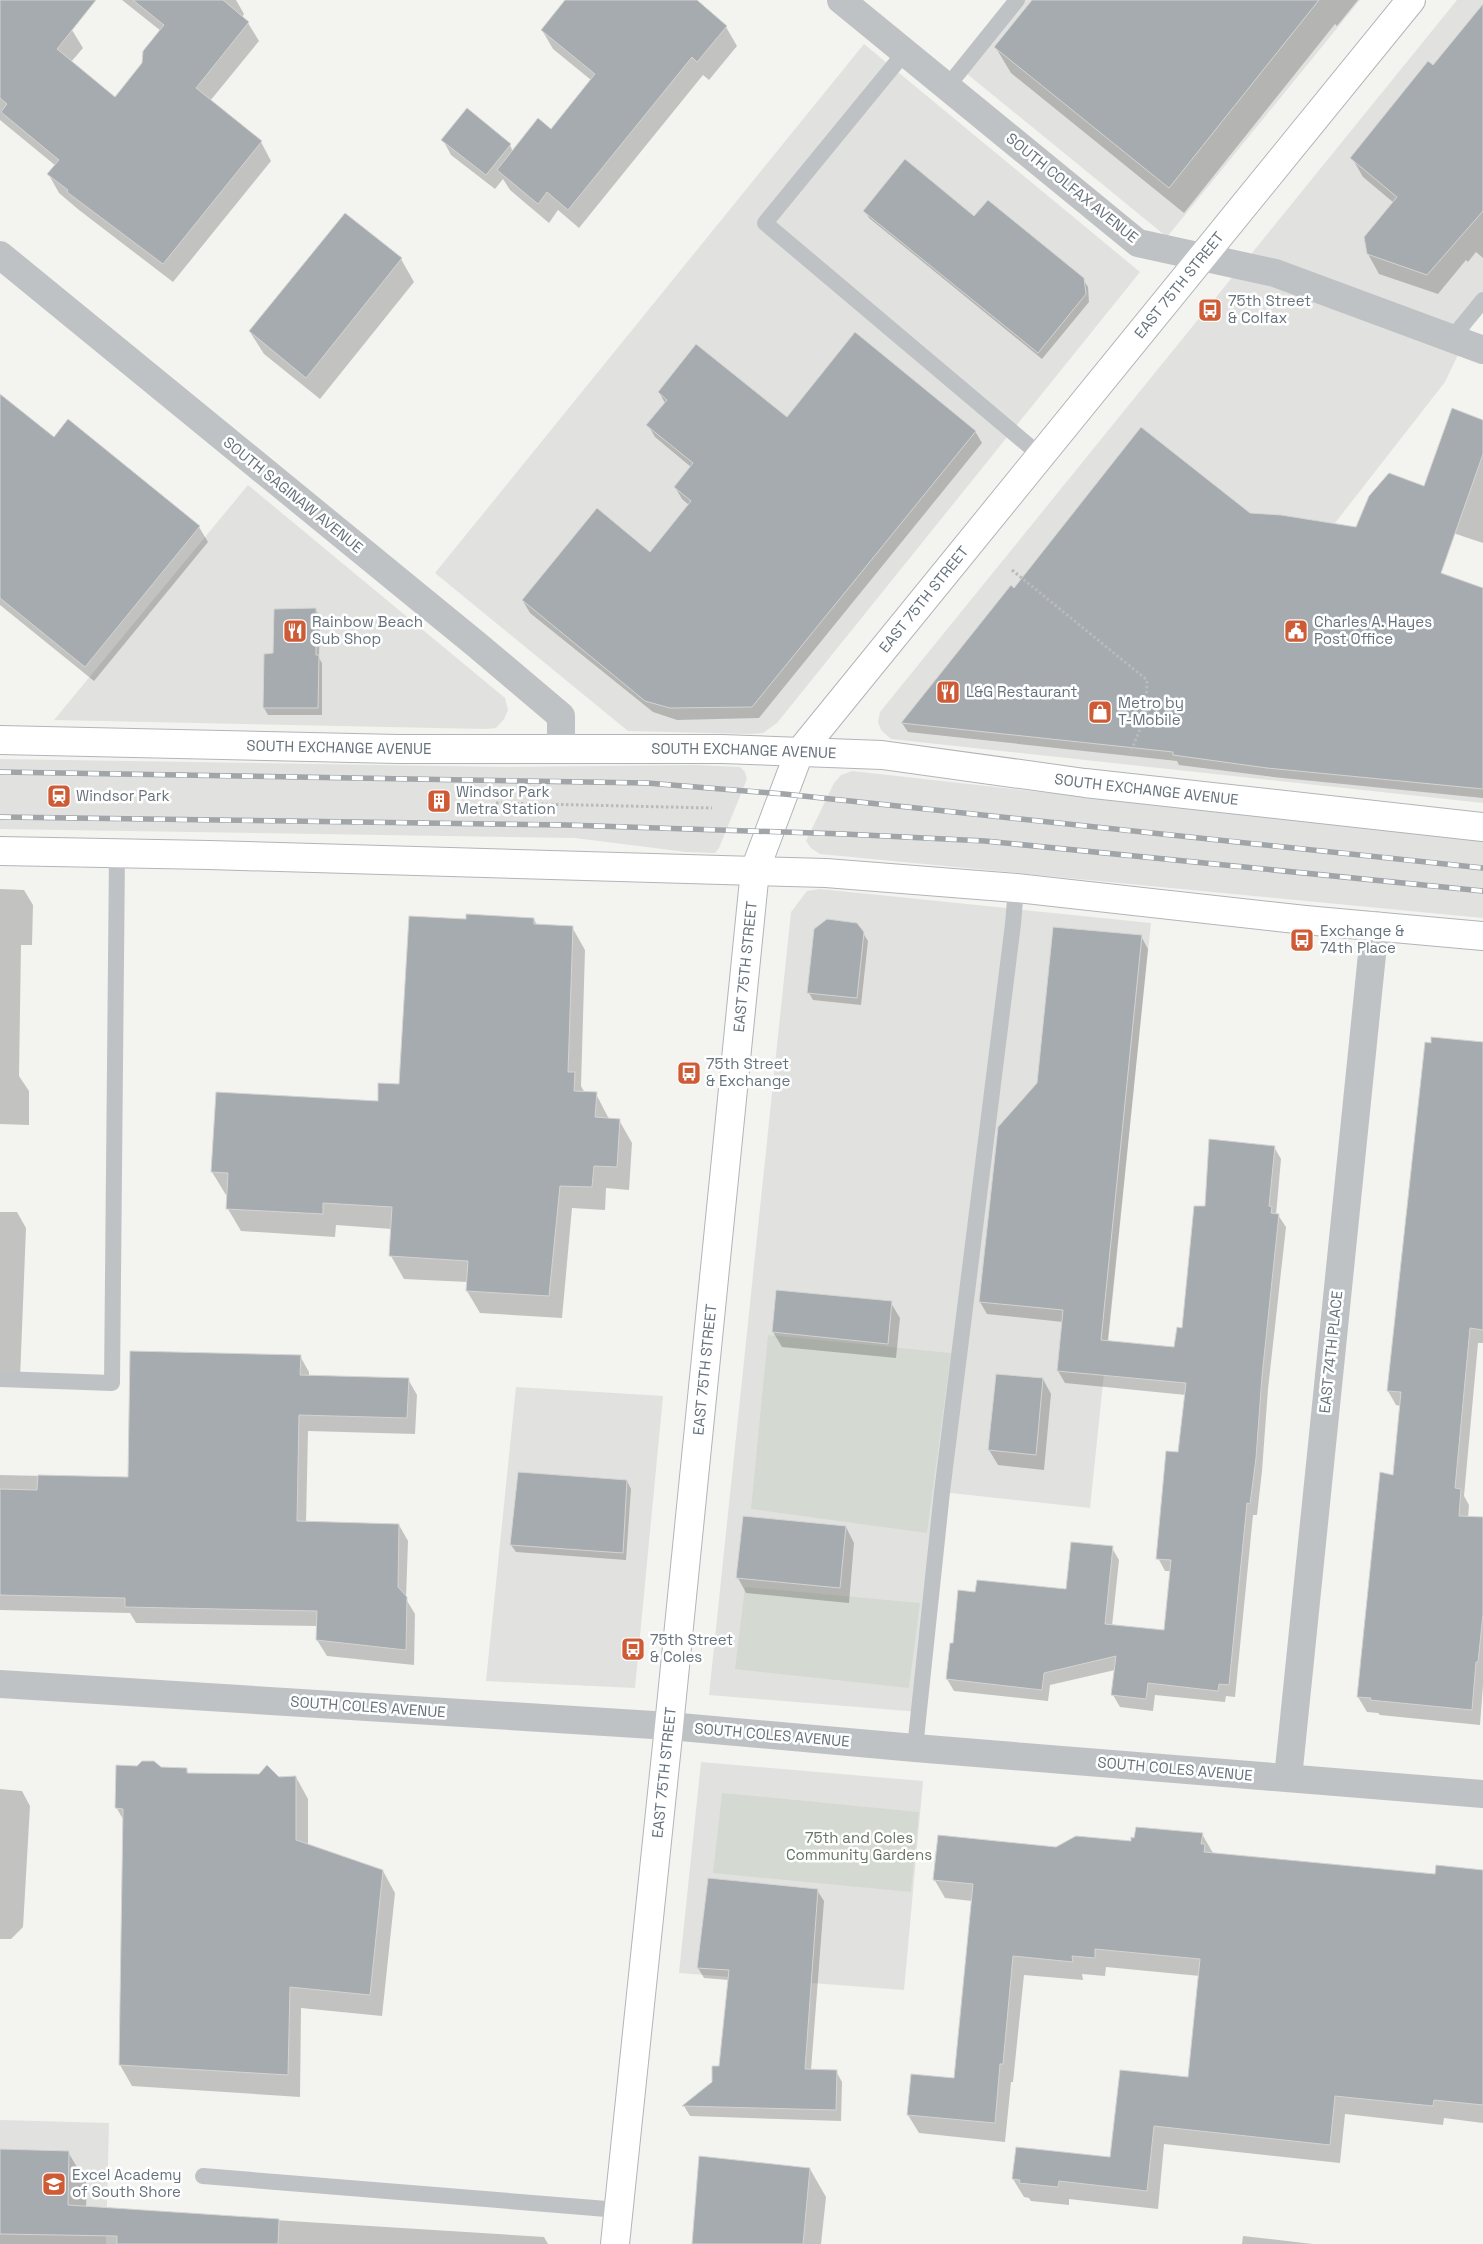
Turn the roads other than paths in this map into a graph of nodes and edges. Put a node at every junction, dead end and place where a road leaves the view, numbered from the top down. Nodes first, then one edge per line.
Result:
1 (841, 0) edge
2 (1017, 0) edge
3 (1411, 0) edge
4 (905, 52) junction
5 (947, 86) junction
6 (0, 255) edge
7 (1202, 258) junction
8 (1483, 300) edge
9 (1452, 338) junction
10 (1483, 350) edge
11 (1041, 456) junction
12 (0, 740) edge
13 (561, 748) junction
14 (799, 753) junction
15 (1483, 827) edge
16 (0, 851) edge
17 (117, 853) junction
18 (755, 870) junction
19 (1016, 888) junction
20 (1375, 925) junction
21 (1483, 936) edge
22 (0, 1379) edge
23 (0, 1684) edge
24 (669, 1726) junction
25 (915, 1748) junction
26 (1288, 1778) junction
27 (1483, 1794) edge
28 (202, 2176) dead end
29 (619, 2210) junction
30 (615, 2244) edge

1 - 4 street, SOUTH COLFAX AVENUE
2 - 5 lane
3 - 7 main road, EAST 75TH STREET
4 - 5 street, SOUTH COLFAX AVENUE
4 - 11 lane
5 - 7 street, SOUTH COLFAX AVENUE
6 - 13 street, SOUTH SAGINAW AVENUE
7 - 9 street, SOUTH COLFAX AVENUE
7 - 11 main road, EAST 75TH STREET
8 - 9 lane
9 - 10 street, SOUTH COLFAX AVENUE
11 - 14 main road, EAST 75TH STREET
12 - 13 main road, SOUTH EXCHANGE AVENUE
13 - 14 main road, SOUTH EXCHANGE AVENUE
14 - 15 main road, SOUTH EXCHANGE AVENUE
14 - 18 main road, EAST 75TH STREET
16 - 17 main road
17 - 18 main road
17 - 22 lane
18 - 19 main road
18 - 24 main road, EAST 75TH STREET
19 - 20 main road
19 - 25 lane
20 - 21 main road
20 - 26 street, EAST 74TH PLACE
23 - 24 street, SOUTH COLES AVENUE
24 - 25 street, SOUTH COLES AVENUE
24 - 29 main road, EAST 75TH STREET
25 - 26 street, SOUTH COLES AVENUE
26 - 27 street, SOUTH COLES AVENUE
28 - 29 lane
29 - 30 main road, EAST 75TH STREET

